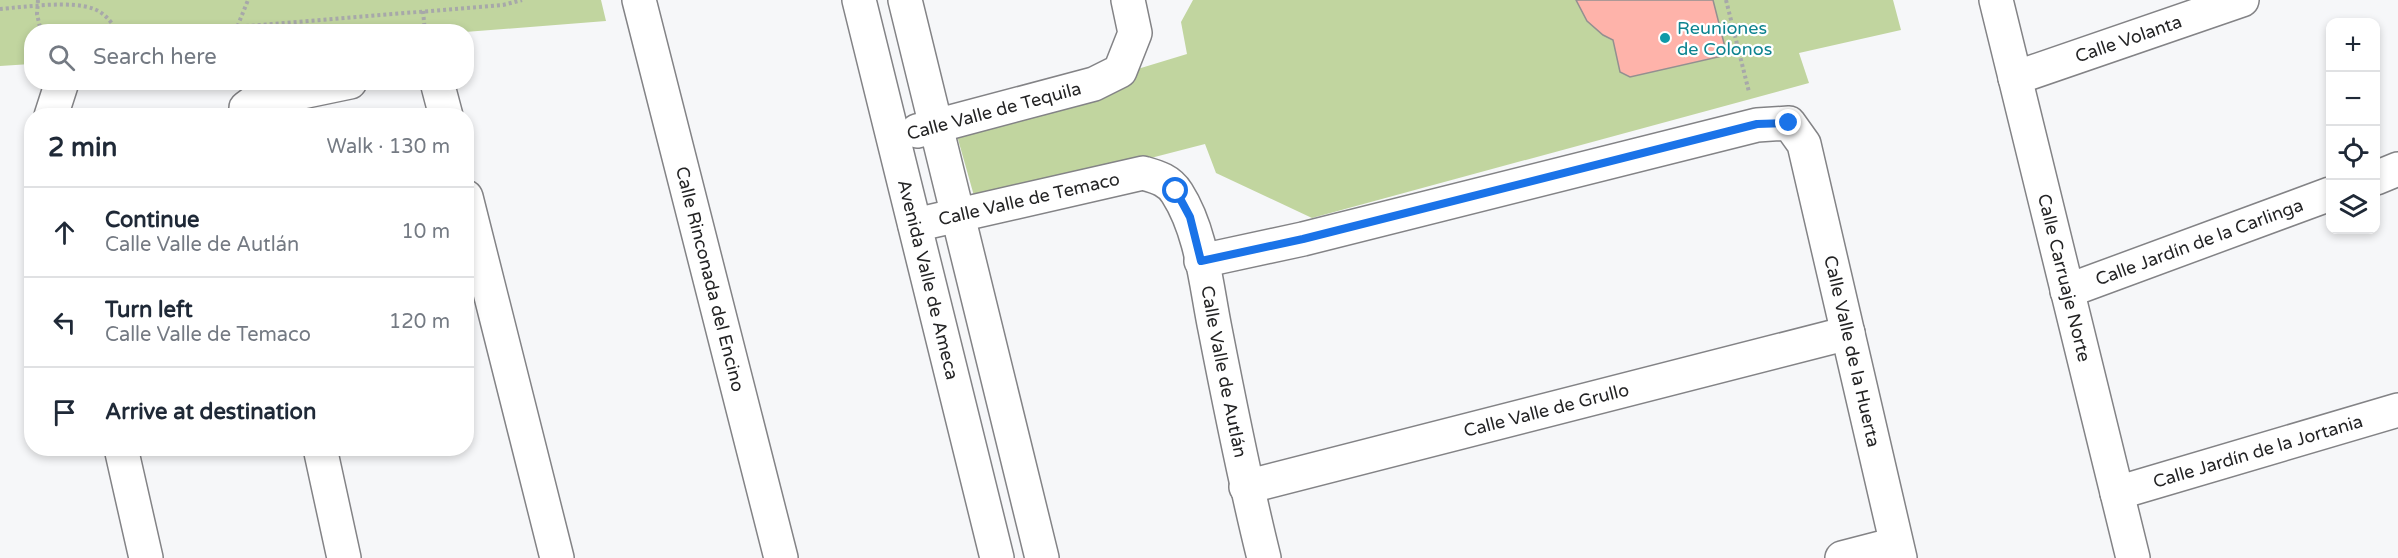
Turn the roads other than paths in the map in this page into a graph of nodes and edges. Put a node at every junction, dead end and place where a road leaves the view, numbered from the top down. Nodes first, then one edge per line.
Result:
1 (639, 0) edge
2 (860, 0) edge
3 (905, 0) edge
4 (1128, 0) edge
5 (1996, 0) edge
6 (2242, 0) edge
7 (2015, 78) junction
8 (59, 90) edge
9 (320, 90) edge
10 (439, 90) edge
11 (54, 108) edge
12 (254, 108) edge
13 (444, 108) edge
14 (936, 125) junction
15 (893, 138) junction
16 (2398, 169) edge
17 (1143, 173) joint
18 (2380, 176) edge
19 (2326, 196) edge
20 (959, 216) junction
21 (915, 225) junction
22 (474, 229) edge
23 (1201, 261) junction
24 (2067, 291) junction
25 (1848, 333) junction
26 (2398, 410) edge
27 (124, 456) edge
28 (322, 456) edge
29 (1246, 487) junction
30 (2117, 493) junction
31 (1898, 551) edge
32 (146, 558) edge
33 (344, 558) edge
34 (557, 558) edge
35 (780, 558) edge
36 (998, 558) edge
37 (1042, 558) edge
38 (1264, 558) edge
39 (1842, 558) edge
40 (2133, 558) edge

1 - 35 street, Calle Rinconada del Encino
2 - 15 street, Avenida Valle de Ameca
3 - 14 street
4 - 14 street, Calle Valle de Tequila
5 - 7 street, Calle Carruaje Norte
6 - 7 street, Calle Volanta
7 - 24 street, Calle Carruaje Norte
8 - 11 street
9 - 12 street
10 - 13 street
14 - 15 street, Calle Valle de Tequila
14 - 20 street
15 - 21 street, Avenida Valle de Ameca
16 - 18 street
17 - 20 street, Calle Valle de Temaco
17 - 23 street, Calle Valle de Autlán
19 - 24 street, Calle Jardín de la Carlinga
20 - 21 street, Calle Valle de Temaco
20 - 37 street
21 - 36 street, Avenida Valle de Ameca
22 - 34 street
23 - 25 street, Calle Valle de la Huerta
23 - 29 street, Calle Valle de Autlán
24 - 30 street, Calle Carruaje Norte
25 - 29 street, Calle Valle de Grullo
25 - 31 street, Calle Valle de la Huerta
26 - 30 street, Calle Jardín de la Jortania
27 - 32 street
28 - 33 street
29 - 38 street, Calle Valle de Autlán
30 - 40 street, Calle Carruaje Norte
31 - 39 street

